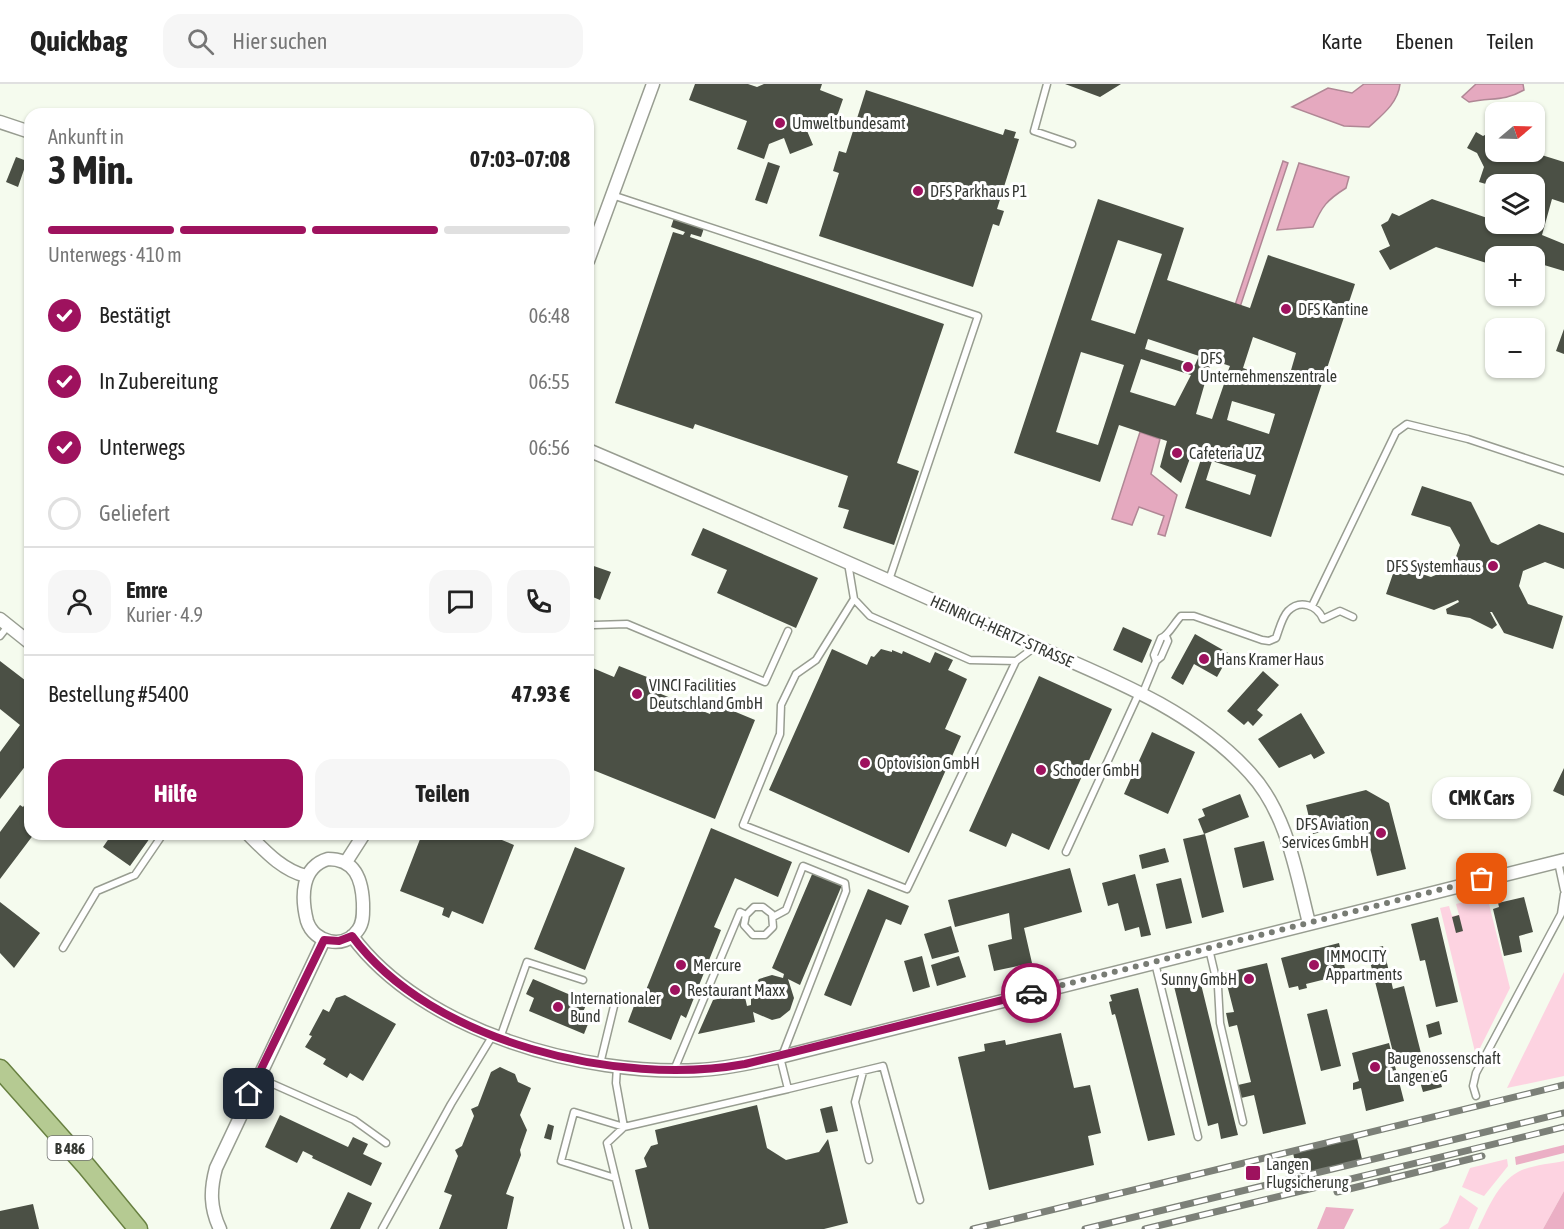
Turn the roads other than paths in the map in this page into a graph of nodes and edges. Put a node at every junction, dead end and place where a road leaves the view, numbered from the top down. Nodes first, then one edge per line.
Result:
1 (653, 84) edge
2 (1047, 84) edge
3 (0, 122) edge
4 (24, 130) edge
5 (1072, 144) dead end
6 (612, 195) junction
7 (594, 244) edge
8 (594, 453) edge
9 (1564, 471) edge
10 (848, 562) junction
11 (889, 580) junction
12 (854, 599) junction
13 (1312, 606) junction
14 (1353, 617) dead end
15 (594, 625) edge
16 (3, 627) edge
17 (788, 631) dead end
18 (24, 639) edge
19 (1035, 647) junction
20 (1016, 662) junction
21 (1140, 694) junction
22 (159, 840) edge
23 (254, 840) edge
24 (360, 840) edge
25 (1066, 852) dead end
26 (1561, 861) edge
27 (346, 862) junction
28 (306, 876) junction
29 (1564, 892) edge
30 (746, 915) junction
31 (773, 917) junction
32 (1310, 923) junction
33 (352, 936) junction
34 (324, 940) junction
35 (63, 948) dead end
36 (1209, 949) junction
37 (1155, 962) junction
38 (583, 980) dead end
39 (615, 1002) dead end
40 (497, 1037) junction
41 (781, 1056) junction
42 (600, 1064) junction
43 (617, 1066) junction
44 (0, 1069) edge
45 (674, 1070) junction
46 (862, 1071) junction
47 (257, 1077) junction
48 (788, 1089) junction
49 (1476, 1096) dead end
50 (1243, 1122) dead end
51 (624, 1127) junction
52 (1198, 1137) dead end
53 (386, 1143) dead end
54 (869, 1160) dead end
55 (615, 1178) junction
56 (920, 1200) dead end
57 (138, 1229) edge
58 (220, 1229) edge
59 (382, 1229) edge
60 (628, 1229) edge

1 - 6 street
2 - 5 lane
3 - 4 street
6 - 7 street
6 - 11 lane
8 - 10 street, HEINRICH-HERTZ-STRASSE
9 - 13 lane
10 - 11 street, HEINRICH-HERTZ-STRASSE
10 - 12 lane
11 - 19 street, HEINRICH-HERTZ-STRASSE
12 - 20 lane
12 - 20 lane
13 - 14 lane
13 - 21 lane
15 - 17 lane
16 - 18 street
19 - 20 lane
19 - 21 street, HEINRICH-HERTZ-STRASSE
21 - 25 lane
21 - 32 street, HEINRICH-HERTZ-STRASSE
22 - 35 lane
23 - 28 street
24 - 27 street
26 - 29 lane
26 - 32 street
27 - 28 street
27 - 33 street
28 - 34 street
29 - 49 lane
30 - 31 lane
30 - 31 lane
30 - 45 lane
31 - 41 lane
32 - 36 street
33 - 34 street
33 - 40 street
34 - 47 street
36 - 37 street
36 - 50 lane
37 - 41 street
37 - 52 lane
38 - 40 lane
39 - 42 lane
40 - 42 street
40 - 59 lane
41 - 45 street
41 - 48 lane
42 - 43 street
43 - 45 street
43 - 51 lane
44 - 57 main road, B 486
46 - 48 lane
46 - 54 lane
46 - 56 lane
47 - 53 lane
47 - 58 street
48 - 51 lane
51 - 55 lane
51 - 55 lane
55 - 60 lane

